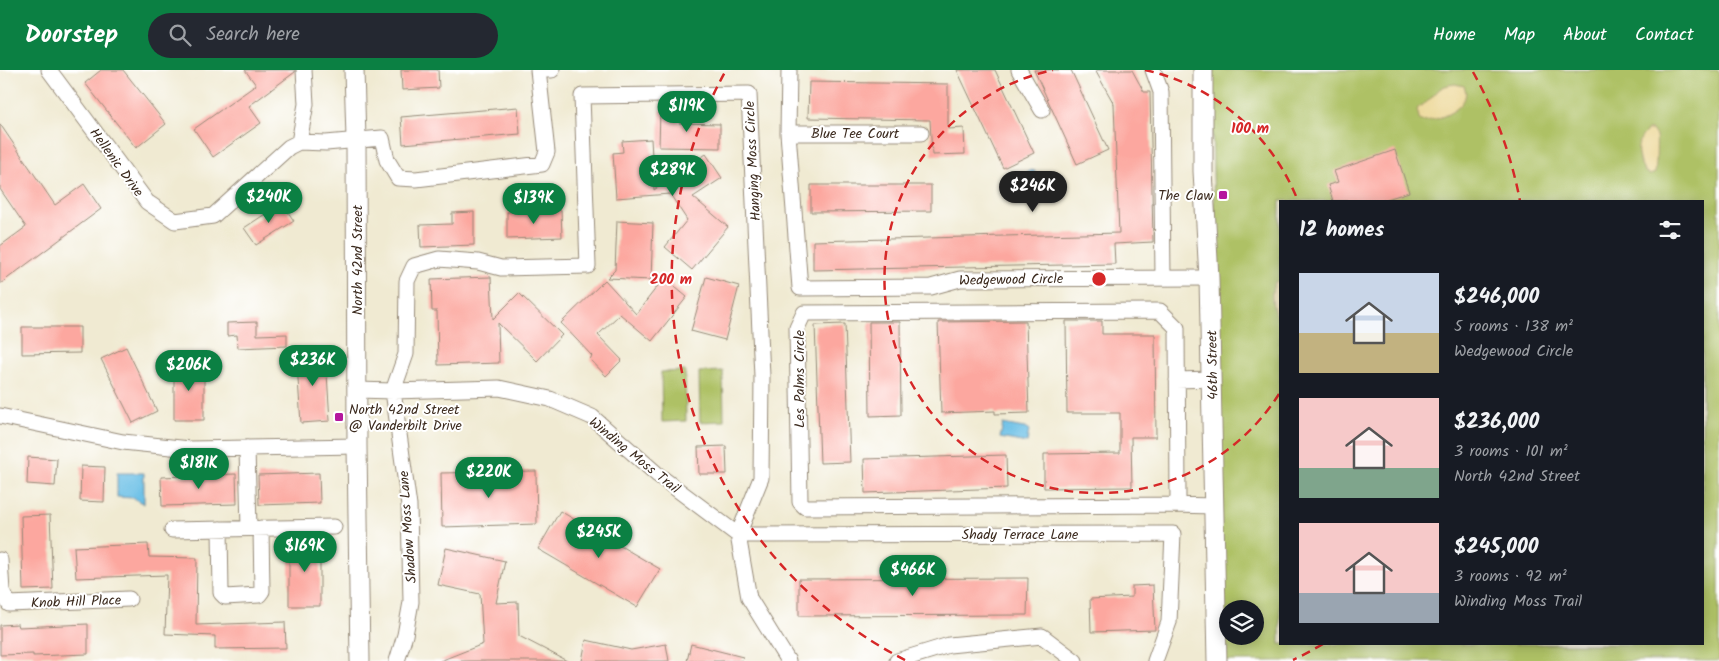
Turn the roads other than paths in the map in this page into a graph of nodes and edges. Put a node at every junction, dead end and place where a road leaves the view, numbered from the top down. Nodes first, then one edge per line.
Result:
1 (49, 70) edge
2 (304, 70) edge
3 (354, 70) edge
4 (552, 70) edge
5 (789, 70) edge
6 (1019, 70) edge
7 (1153, 70) edge
8 (1204, 70) edge
9 (1042, 110) dead end
10 (788, 133) junction
11 (921, 133) dead end
12 (356, 140) junction
13 (299, 142) junction
14 (1163, 278) junction
15 (1210, 278) junction
16 (800, 288) junction
17 (804, 313) junction
18 (1212, 379) junction
19 (1177, 380) junction
20 (357, 390) junction
21 (393, 391) junction
22 (0, 416) edge
23 (357, 446) junction
24 (248, 448) junction
25 (1174, 505) junction
26 (1214, 506) junction
27 (334, 527) dead end
28 (255, 528) junction
29 (220, 529) junction
30 (172, 530) dead end
31 (738, 535) junction
32 (0, 560) edge
33 (128, 599) dead end
34 (789, 660) edge
35 (360, 661) edge
36 (397, 661) edge
37 (897, 661) edge
38 (1075, 661) edge
39 (1155, 661) edge
40 (1217, 661) edge

1 - 13 street, Hellenic Drive
2 - 13 street
3 - 12 street, North 42nd Street
4 - 12 street
5 - 10 street
6 - 9 street
7 - 14 street
8 - 15 street, 46th Street
10 - 11 street, Blue Tee Court
10 - 16 street
12 - 13 street
12 - 20 street, North 42nd Street
14 - 15 street, Wedgewood Circle
14 - 16 street, Wedgewood Circle
15 - 18 street, 46th Street
16 - 17 street
17 - 19 street, Les Palms Circle
17 - 25 street, Les Palms Circle
18 - 19 street
18 - 26 street, 46th Street
19 - 25 street, Les Palms Circle
20 - 21 street, Winding Moss Trail
20 - 23 street, North 42nd Street
21 - 31 street, Winding Moss Trail
21 - 31 street, Hanging Moss Circle
21 - 36 street, Shadow Moss Lane
22 - 24 street
23 - 24 street
23 - 35 street, North 42nd Street
24 - 28 street
25 - 26 street, Les Palms Circle
26 - 40 street, 46th Street
27 - 28 street
28 - 29 street
28 - 29 street
29 - 30 street
31 - 34 street
31 - 39 street, Shady Terrace Lane
32 - 33 street, Knob Hill Place
37 - 38 street

